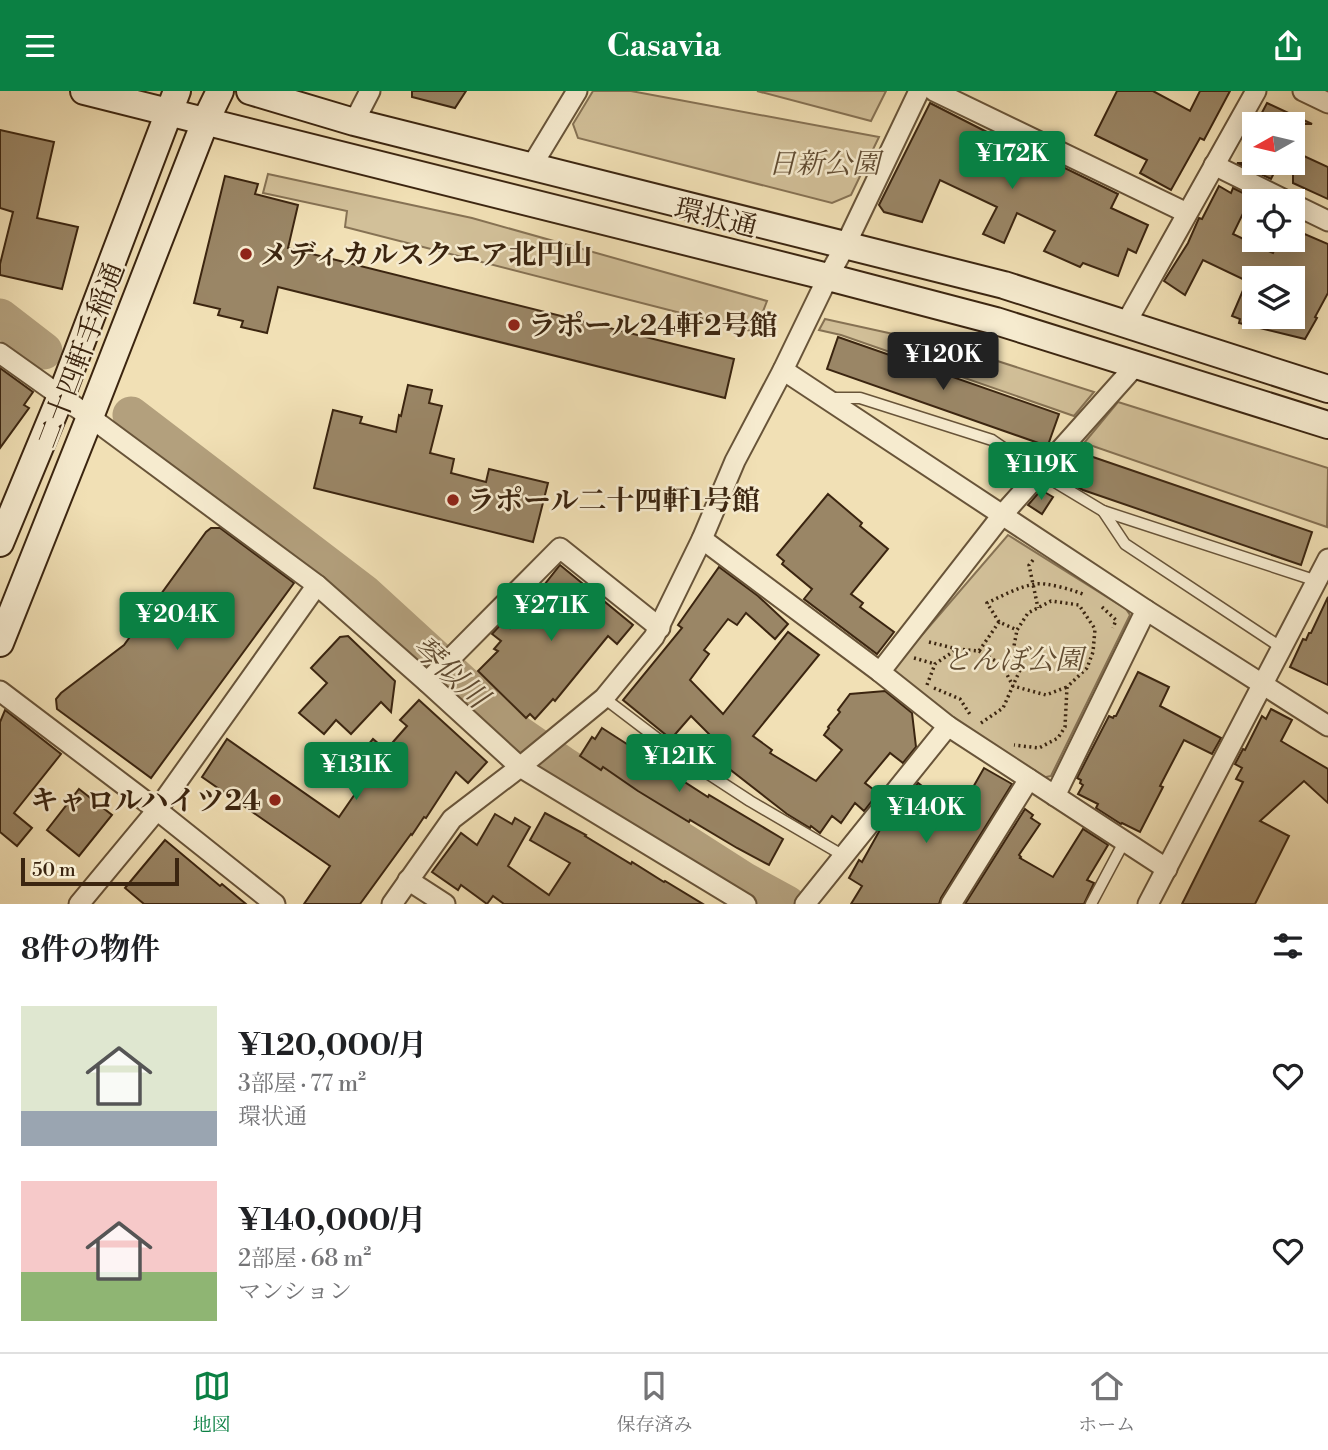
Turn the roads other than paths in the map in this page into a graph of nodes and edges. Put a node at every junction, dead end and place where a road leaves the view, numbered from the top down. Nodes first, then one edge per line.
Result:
1 (84, 91) edge
2 (220, 91) edge
3 (250, 91) edge
4 (370, 91) edge
5 (576, 91) edge
6 (919, 91) edge
7 (934, 91) edge
8 (1255, 91) edge
9 (1303, 91) edge
10 (173, 102) edge
11 (1328, 103) edge
12 (205, 122) junction
13 (354, 122) junction
14 (1214, 165) junction
15 (531, 167) junction
16 (1263, 189) edge
17 (1305, 210) edge
18 (1187, 213) junction
19 (1328, 221) edge
20 (845, 246) junction
21 (828, 277) junction
22 (1126, 323) junction
23 (0, 353) edge
24 (1137, 365) junction
25 (783, 370) junction
26 (1328, 389) edge
27 (61, 396) junction
28 (826, 398) junction
29 (90, 417) junction
30 (1328, 425) edge
31 (1040, 473) junction
32 (1103, 511) junction
33 (1003, 515) junction
34 (702, 539) junction
35 (0, 543) edge
36 (1328, 559) edge
37 (1317, 581) junction
38 (317, 585) junction
39 (1146, 610) junction
40 (660, 628) junction
41 (0, 643) edge
42 (1282, 648) junction
43 (880, 672) junction
44 (431, 678) junction
45 (1264, 684) junction
46 (0, 691) edge
47 (604, 698) junction
48 (1328, 726) edge
49 (962, 729) junction
50 (524, 764) junction
51 (1029, 779) junction
52 (1055, 796) junction
53 (157, 810) junction
54 (1124, 842) junction
55 (844, 856) junction
56 (1167, 869) junction
57 (408, 880) junction
58 (808, 901) edge
59 (79, 904) edge
60 (275, 904) edge
61 (392, 904) edge
62 (445, 904) edge
63 (746, 904) edge
64 (951, 904) edge
65 (1091, 904) edge
66 (1148, 904) edge

1 - 10 street, 環状通
2 - 12 street, 二十四軒手稲通
3 - 13 street, 環状通
4 - 13 street
5 - 15 street
6 - 20 street
7 - 18 street
8 - 14 street
9 - 11 street
10 - 12 street, 環状通
10 - 27 street, 二十四軒手稲通
12 - 21 street, 環状通
12 - 29 street, 二十四軒手稲通
13 - 15 street, 環状通
14 - 16 street
14 - 18 street
15 - 20 street, 環状通
17 - 19 street
18 - 22 street
20 - 21 street
20 - 22 street, 環状通
21 - 24 street, 環状通
21 - 25 street
22 - 26 street, 環状通
23 - 27 street
24 - 30 street, 環状通
24 - 31 street
25 - 28 street
25 - 34 street
27 - 29 street
27 - 35 street, 二十四軒手稲通
28 - 31 lane
28 - 33 street
29 - 38 street
29 - 41 street, 二十四軒手稲通
31 - 32 lane
31 - 33 street
32 - 37 lane
32 - 42 lane
33 - 39 street
33 - 43 street
34 - 40 street
34 - 43 street
36 - 37 street
37 - 42 street
38 - 44 street
38 - 53 street
39 - 45 street
39 - 52 street
40 - 44 street
40 - 47 street
42 - 45 street
43 - 49 street
44 - 50 street
45 - 48 street
45 - 56 street
46 - 53 street
47 - 50 street
47 - 55 lane
49 - 51 street
49 - 55 street
50 - 57 street
50 - 63 street
51 - 52 street
51 - 64 street
52 - 54 street
53 - 59 street
53 - 60 street
54 - 56 street
54 - 65 lane
55 - 58 street
56 - 66 street
57 - 61 street
57 - 62 street

